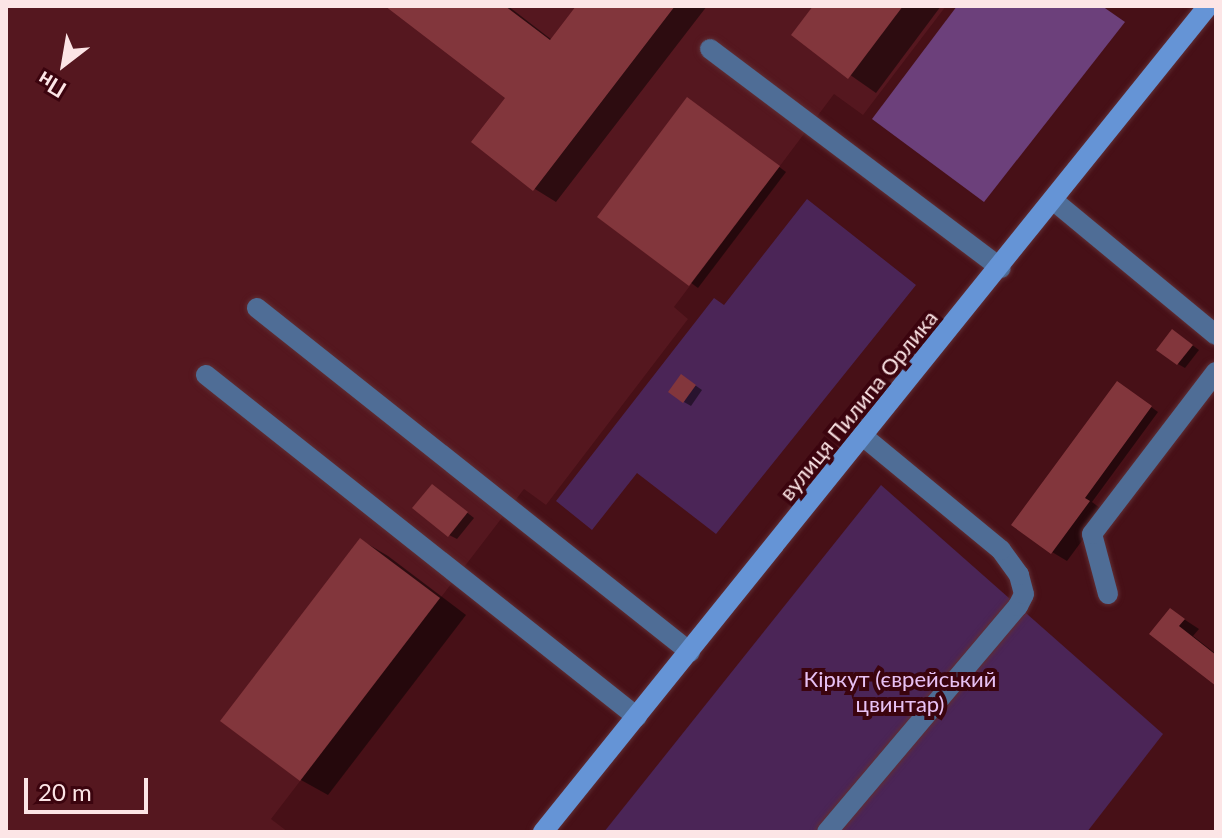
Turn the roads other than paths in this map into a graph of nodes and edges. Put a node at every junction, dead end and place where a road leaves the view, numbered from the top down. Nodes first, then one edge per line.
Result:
1 (1207, 6) edge
2 (710, 49) dead end
3 (1054, 201) junction
4 (1001, 268) junction
5 (257, 308) dead end
6 (1216, 335) edge
7 (1216, 372) edge
8 (206, 375) dead end
9 (864, 437) junction
10 (1108, 594) dead end
11 (690, 652) junction
12 (637, 717) junction
13 (543, 832) edge
14 (827, 832) edge

1 - 3 main road, вулиця Пилипа Орлика
2 - 4 lane
3 - 4 main road, вулиця Пилипа Орлика
3 - 6 lane
4 - 9 main road, вулиця Пилипа Орлика
5 - 11 lane
7 - 10 lane
8 - 12 lane
9 - 11 main road, вулиця Пилипа Орлика
9 - 14 lane
11 - 12 main road, вулиця Пилипа Орлика
12 - 13 main road, вулиця Пилипа Орлика

